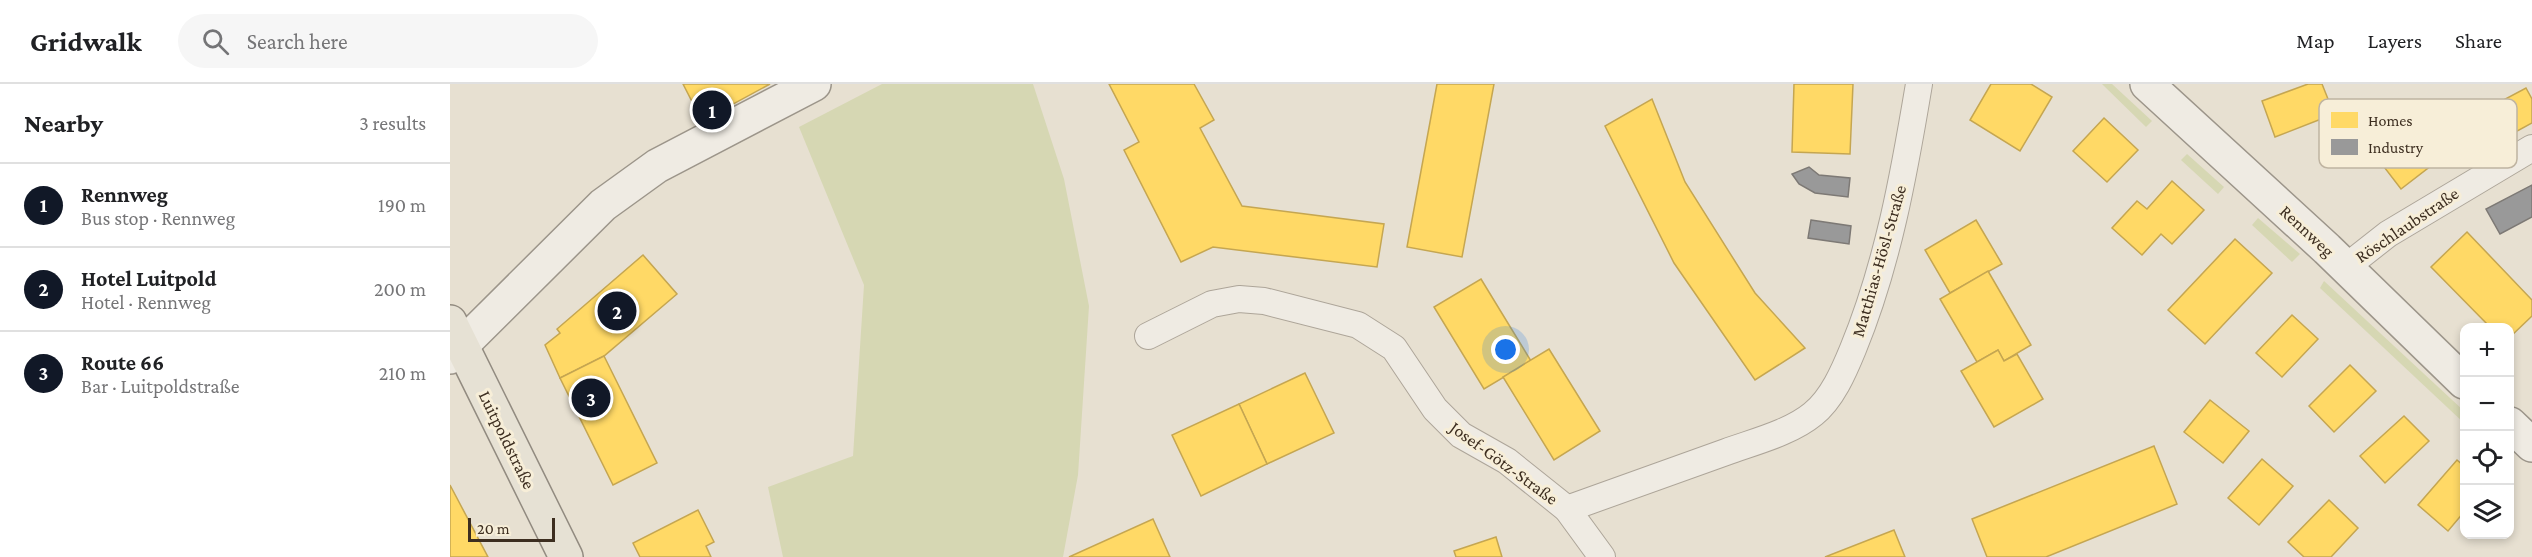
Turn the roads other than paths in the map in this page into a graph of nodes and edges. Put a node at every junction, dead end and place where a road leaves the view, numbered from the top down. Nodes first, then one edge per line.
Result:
1 (814, 84) edge
2 (1918, 84) edge
3 (2147, 84) edge
4 (2532, 148) edge
5 (2517, 157) edge
6 (2499, 168) edge
7 (2346, 267) junction
8 (1148, 336) dead end
9 (454, 342) edge
10 (2460, 378) edge
11 (2514, 428) edge
12 (2532, 444) edge
13 (1567, 509) junction
14 (566, 557) edge
15 (1602, 557) edge

1 - 9 main road
2 - 13 street, Matthias-Hösl-Straße
3 - 7 main road, Rennweg
4 - 5 street, Röschlaubstraße
6 - 7 street, Röschlaubstraße
7 - 10 main road, Rennweg
8 - 13 street, Josef-Götz-Straße
9 - 14 main road, Luitpoldstraße
11 - 12 main road
13 - 15 street, Josef-Götz-Straße

